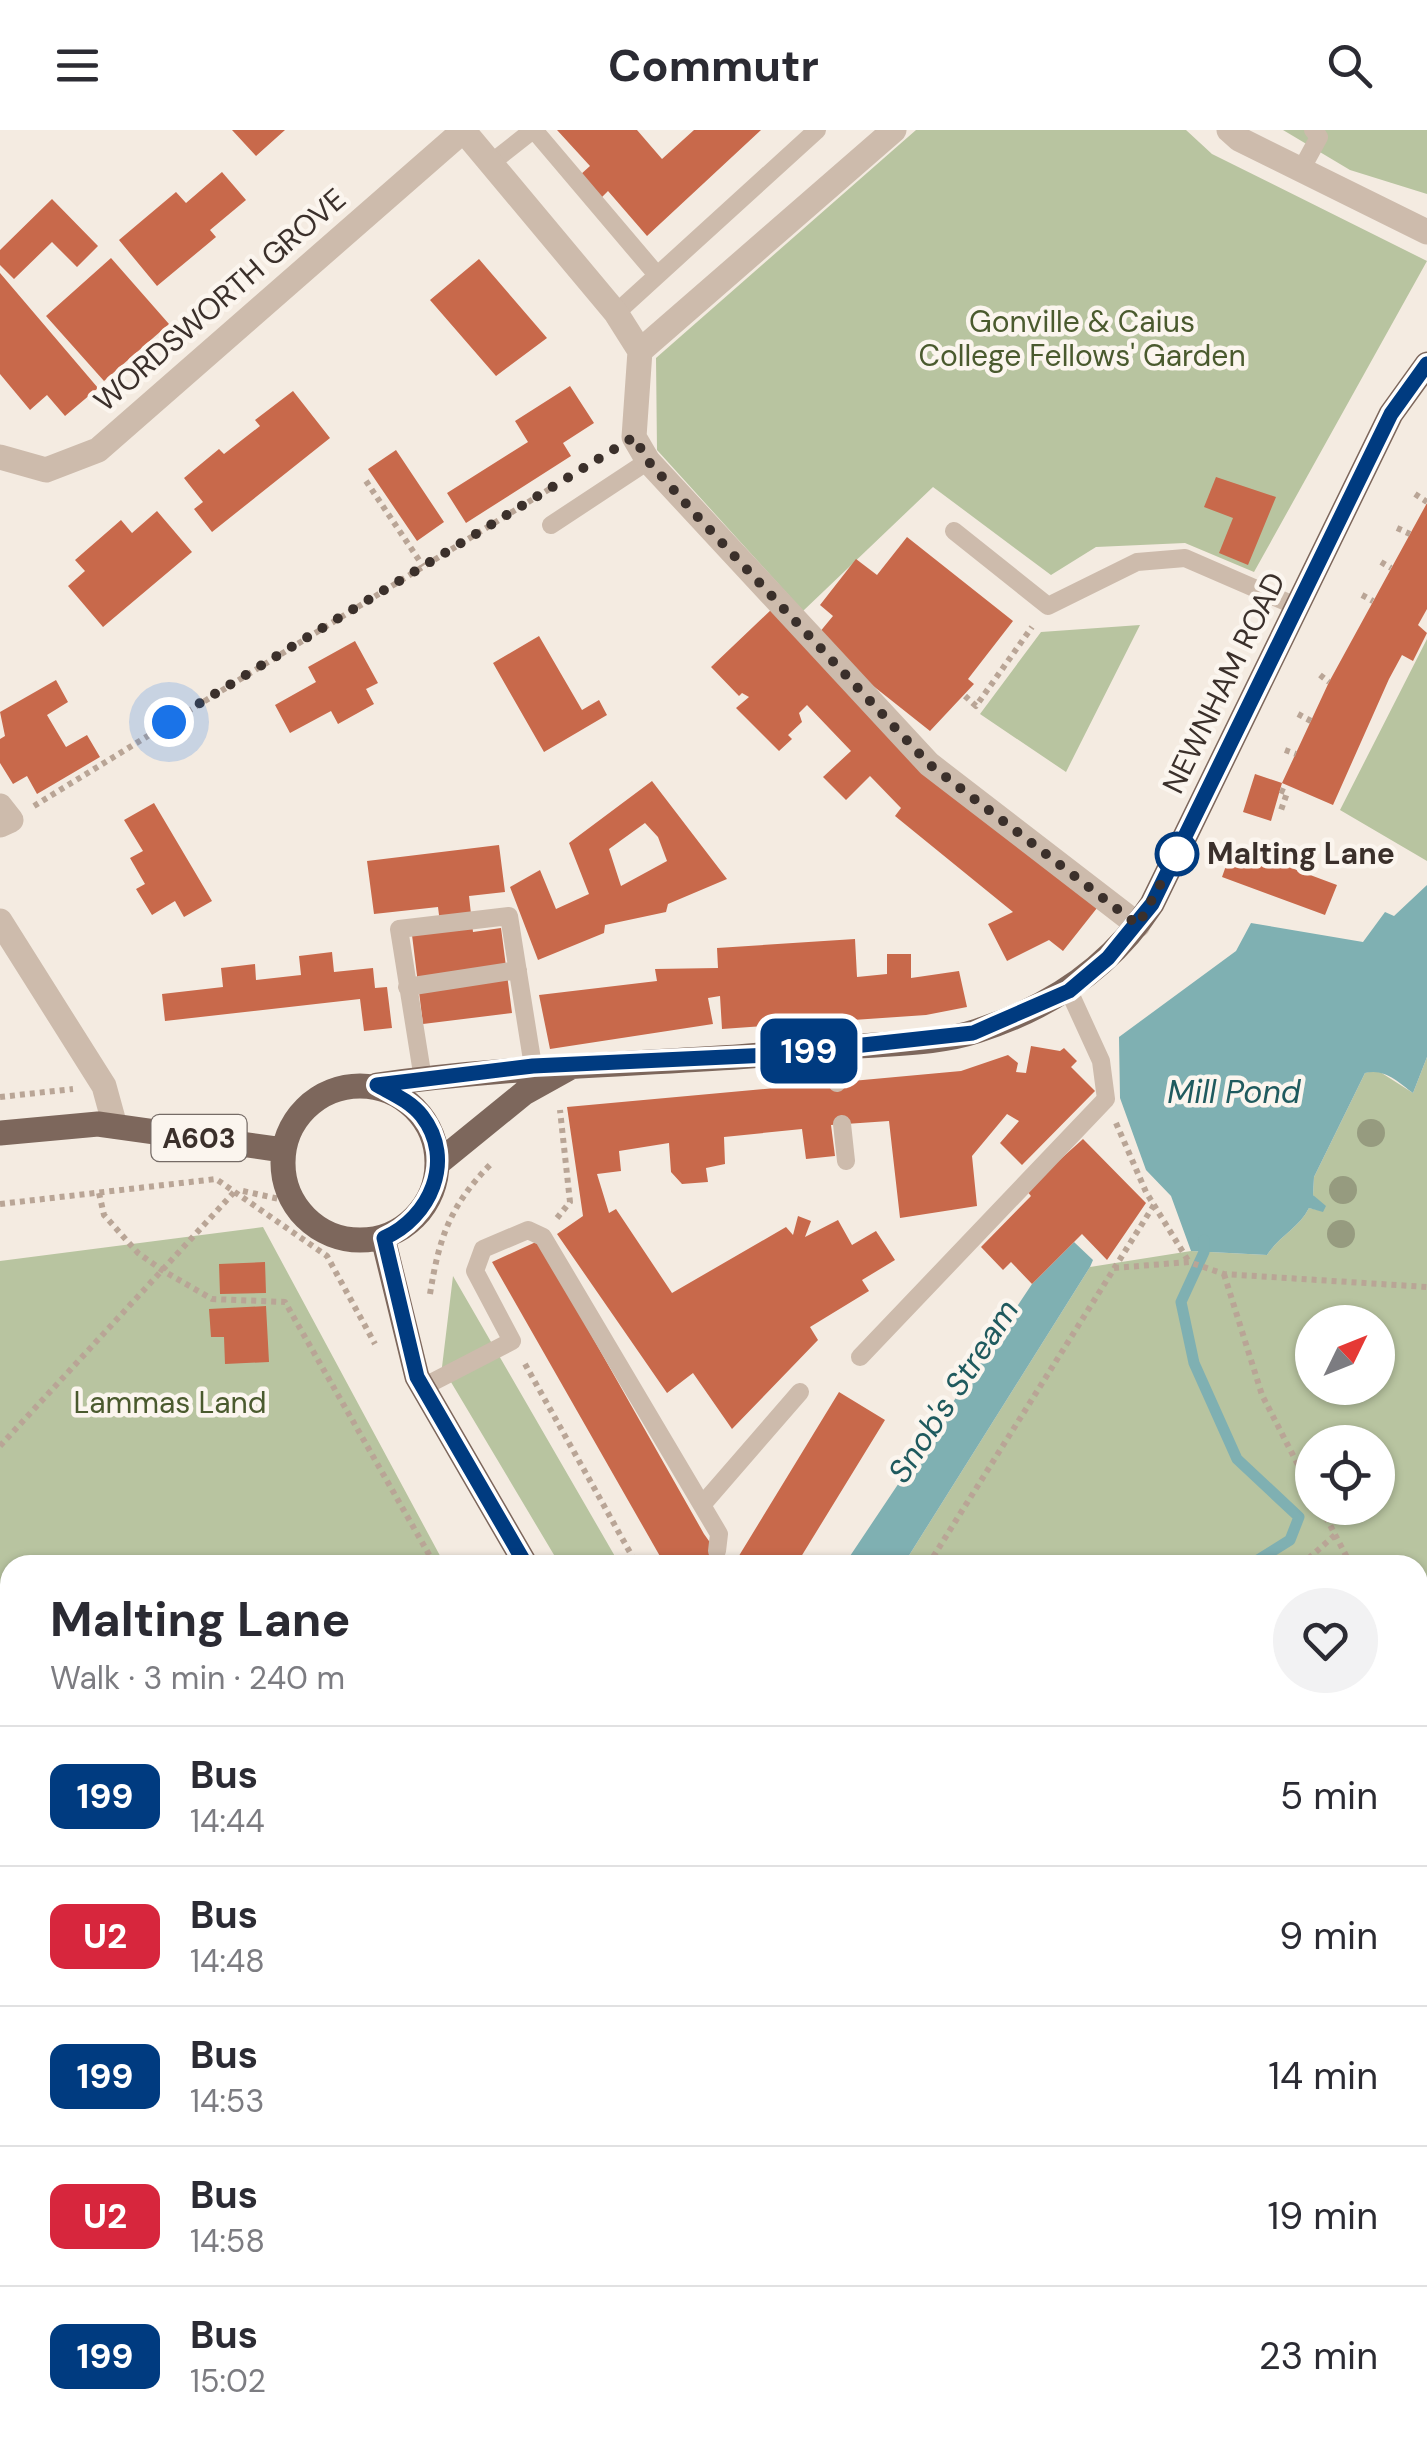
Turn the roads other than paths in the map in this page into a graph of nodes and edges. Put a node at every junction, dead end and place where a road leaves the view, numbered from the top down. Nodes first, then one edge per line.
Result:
1 (464, 130) edge
2 (534, 130) edge
3 (816, 130) edge
4 (894, 130) edge
5 (1230, 130) edge
6 (1313, 130) edge
7 (491, 163) junction
8 (1302, 170) junction
9 (1427, 232) edge
10 (657, 274) junction
11 (616, 312) junction
12 (640, 351) junction
13 (1427, 364) edge
14 (1419, 390) edge
15 (0, 457) edge
16 (648, 461) junction
17 (551, 524) dead end
18 (954, 531) dead end
19 (1298, 607) junction
20 (0, 921) edge
21 (1138, 925) junction
22 (518, 970) junction
23 (407, 987) junction
24 (1069, 991) junction
25 (833, 1049) junction
26 (574, 1065) junction
27 (533, 1066) junction
28 (423, 1079) junction
29 (837, 1083) dead end
30 (377, 1085) junction
31 (842, 1124) dead end
32 (115, 1126) junction
33 (0, 1133) edge
34 (284, 1150) junction
35 (846, 1161) dead end
36 (438, 1162) junction
37 (384, 1238) junction
38 (860, 1356) dead end
39 (423, 1387) junction
40 (800, 1392) dead end
41 (702, 1506) junction
42 (717, 1551) dead end
43 (520, 1555) edge

1 - 7 street
1 - 15 street, WORDSWORTH GROVE
2 - 7 lane
2 - 10 lane
3 - 10 lane
4 - 12 street
5 - 8 street
6 - 8 lane
7 - 11 street
8 - 9 street
10 - 11 lane
11 - 12 street
12 - 16 street
13 - 14 main road, NEWNHAM ROAD
14 - 19 main road, NEWNHAM ROAD
16 - 17 lane
16 - 21 street
18 - 19 lane
19 - 21 main road, NEWNHAM ROAD
20 - 32 street
21 - 24 main road, NEWNHAM ROAD
22 - 23 lane
22 - 23 lane
22 - 27 lane
23 - 28 lane
24 - 25 main road, NEWNHAM ROAD
24 - 38 lane
25 - 26 main road, NEWNHAM ROAD
25 - 29 lane
26 - 27 main road, NEWNHAM ROAD
26 - 36 main road, NEWNHAM ROAD
27 - 28 main road, NEWNHAM ROAD
28 - 30 main road, NEWNHAM ROAD
30 - 34 main road
30 - 36 main road
31 - 35 lane
32 - 33 main road, A603
32 - 34 main road, A603
34 - 37 main road
36 - 37 main road
37 - 39 main road
39 - 41 lane
39 - 43 main road
40 - 41 lane
41 - 42 lane

